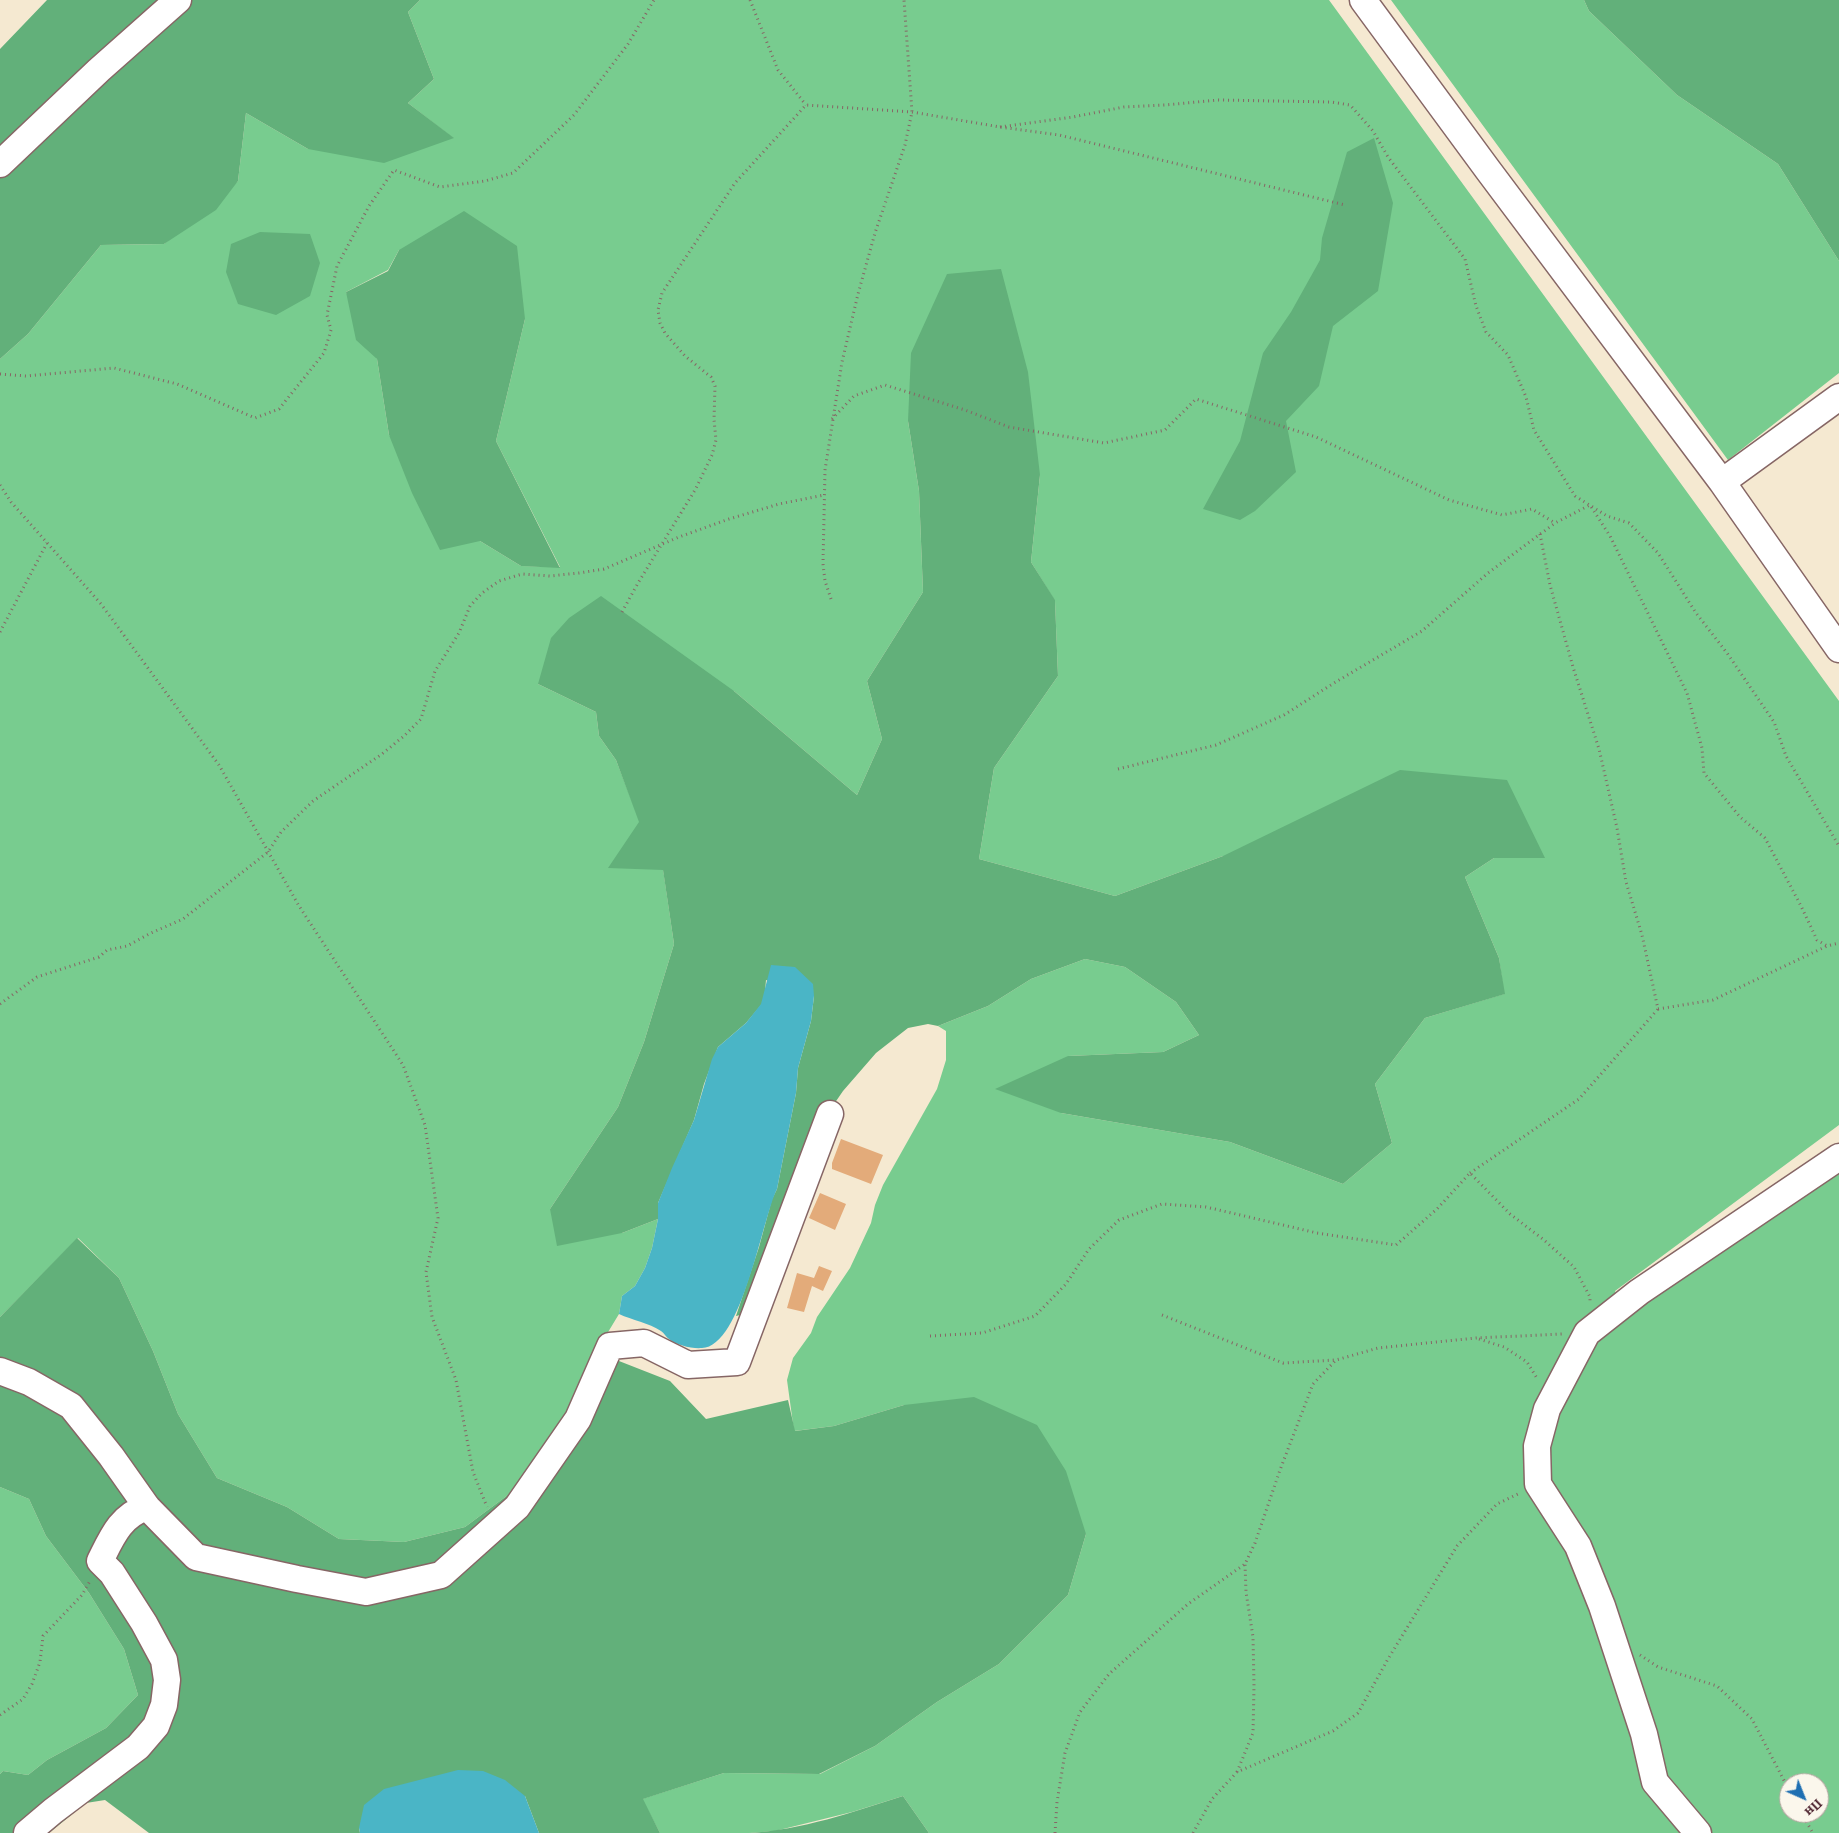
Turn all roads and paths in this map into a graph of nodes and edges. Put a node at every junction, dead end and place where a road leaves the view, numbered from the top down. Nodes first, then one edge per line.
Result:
1 (178, 0) edge
2 (654, 0) edge
3 (750, 0) edge
4 (904, 0) edge
5 (1364, 0) edge
6 (806, 105) junction
7 (912, 112) junction
8 (1000, 127) junction
9 (0, 164) edge
10 (1345, 205) dead end
11 (0, 374) edge
12 (1839, 397) edge
13 (832, 419) junction
14 (1722, 482) junction
15 (0, 485) edge
16 (824, 495) junction
17 (1590, 505) junction
18 (1554, 523) junction
19 (1540, 534) junction
20 (48, 543) junction
21 (663, 544) junction
22 (831, 599) dead end
23 (622, 612) dead end
24 (0, 632) edge
25 (1839, 649) edge
26 (1118, 769) dead end
27 (1839, 846) edge
28 (268, 852) junction
29 (1839, 943) edge
30 (1827, 946) junction
31 (0, 1004) edge
32 (1658, 1009) junction
33 (830, 1114) dead end
34 (1839, 1157) edge
35 (1470, 1173) junction
36 (1162, 1315) dead end
37 (1588, 1333) junction
38 (930, 1336) dead end
39 (1476, 1338) junction
40 (1336, 1360) junction
41 (0, 1372) edge
42 (1547, 1409) junction
43 (1538, 1484) junction
44 (147, 1507) junction
45 (494, 1527) junction
46 (100, 1561) junction
47 (1245, 1564) junction
48 (1611, 1634) junction
49 (0, 1715) edge
50 (1237, 1772) junction
51 (1780, 1773) edge
52 (27, 1833) edge
53 (1054, 1833) edge
54 (1193, 1833) edge
55 (1698, 1833) edge

1 - 9 lane
2 - 11 path
3 - 6 path
4 - 7 path
5 - 14 lane
6 - 7 path
6 - 21 path
7 - 8 path
7 - 13 path
8 - 10 path
8 - 17 path
12 - 14 lane
13 - 16 path
13 - 18 path
14 - 25 lane
15 - 20 path
16 - 21 path
16 - 22 path
17 - 18 path
17 - 27 path
17 - 30 path
18 - 19 path
19 - 26 path
19 - 32 path
20 - 24 path
20 - 28 path
21 - 23 path
21 - 28 path
28 - 31 path
28 - 45 path
29 - 30 path
30 - 32 path
32 - 35 path
33 - 45 lane
34 - 37 lane
35 - 37 path
35 - 38 path
36 - 40 path
37 - 39 path
37 - 42 lane
39 - 40 path
39 - 42 path
40 - 47 path
41 - 44 lane
42 - 43 lane
43 - 48 lane
43 - 50 path
44 - 45 lane
44 - 46 lane
46 - 49 path
46 - 52 lane
47 - 50 path
47 - 53 path
48 - 51 path
48 - 55 lane
50 - 54 path

